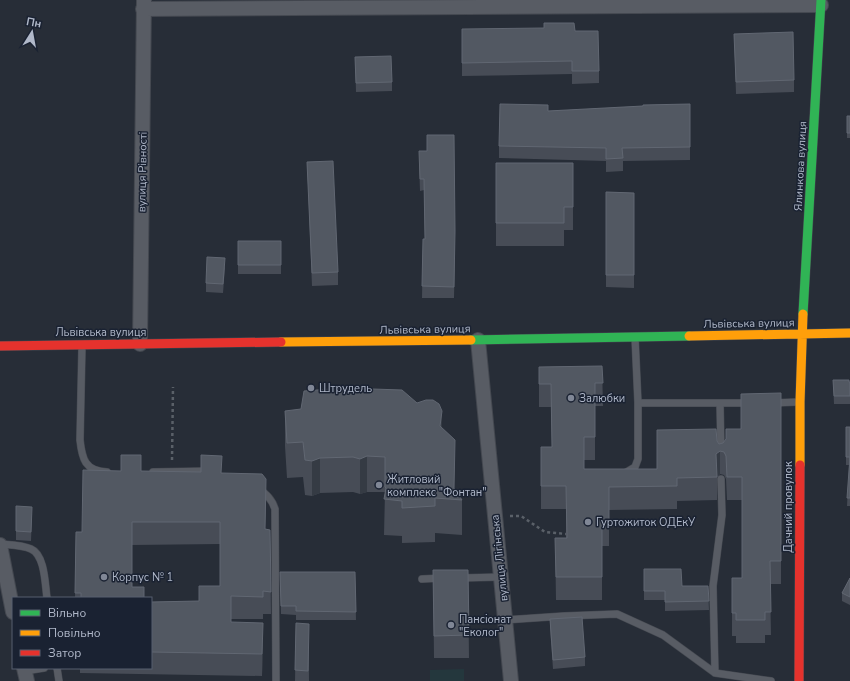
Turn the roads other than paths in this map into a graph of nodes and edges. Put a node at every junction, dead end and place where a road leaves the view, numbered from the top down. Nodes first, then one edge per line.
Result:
1 (821, 3) edge
2 (144, 5) edge
3 (802, 333) junction
4 (850, 333) edge
5 (636, 337) junction
6 (478, 340) junction
7 (82, 344) junction
8 (140, 344) junction
9 (0, 346) edge
10 (800, 402) junction
11 (638, 403) junction
12 (720, 403) junction
13 (721, 462) edge
14 (113, 472) edge
15 (142, 472) edge
16 (218, 472) edge
17 (616, 475) edge
18 (721, 479) dead end
19 (253, 485) edge
20 (0, 544) edge
21 (501, 577) junction
22 (422, 579) dead end
23 (47, 597) edge
24 (12, 607) edge
25 (505, 620) junction
26 (41, 669) edge
27 (57, 669) edge
28 (715, 673) junction
29 (25, 674) edge
30 (59, 681) edge
31 (276, 681) edge
32 (511, 681) edge
33 (771, 681) edge
34 (799, 681) edge

1 - 2 street
1 - 3 main road, Ялинкова вулиця
2 - 8 street, вулиця Рівності
3 - 4 main road, Львівська вулиця
3 - 5 main road, Львівська вулиця
3 - 10 main road, Дачний провулок
5 - 6 main road, Львівська вулиця
5 - 11 lane
6 - 8 main road, Львівська вулиця
6 - 21 street, вулиця Лігінська
7 - 8 main road, Львівська вулиця
7 - 9 main road, Львівська вулиця
7 - 14 lane
10 - 12 lane
10 - 34 main road, Дачний провулок
11 - 12 lane
11 - 17 lane
12 - 13 lane
15 - 16 lane
18 - 28 lane
19 - 31 lane
20 - 23 lane
20 - 24 street
21 - 22 lane
21 - 25 street, вулиця Лігінська
25 - 28 lane
25 - 32 street, вулиця Лігінська
26 - 29 lane
27 - 30 lane
28 - 33 lane

